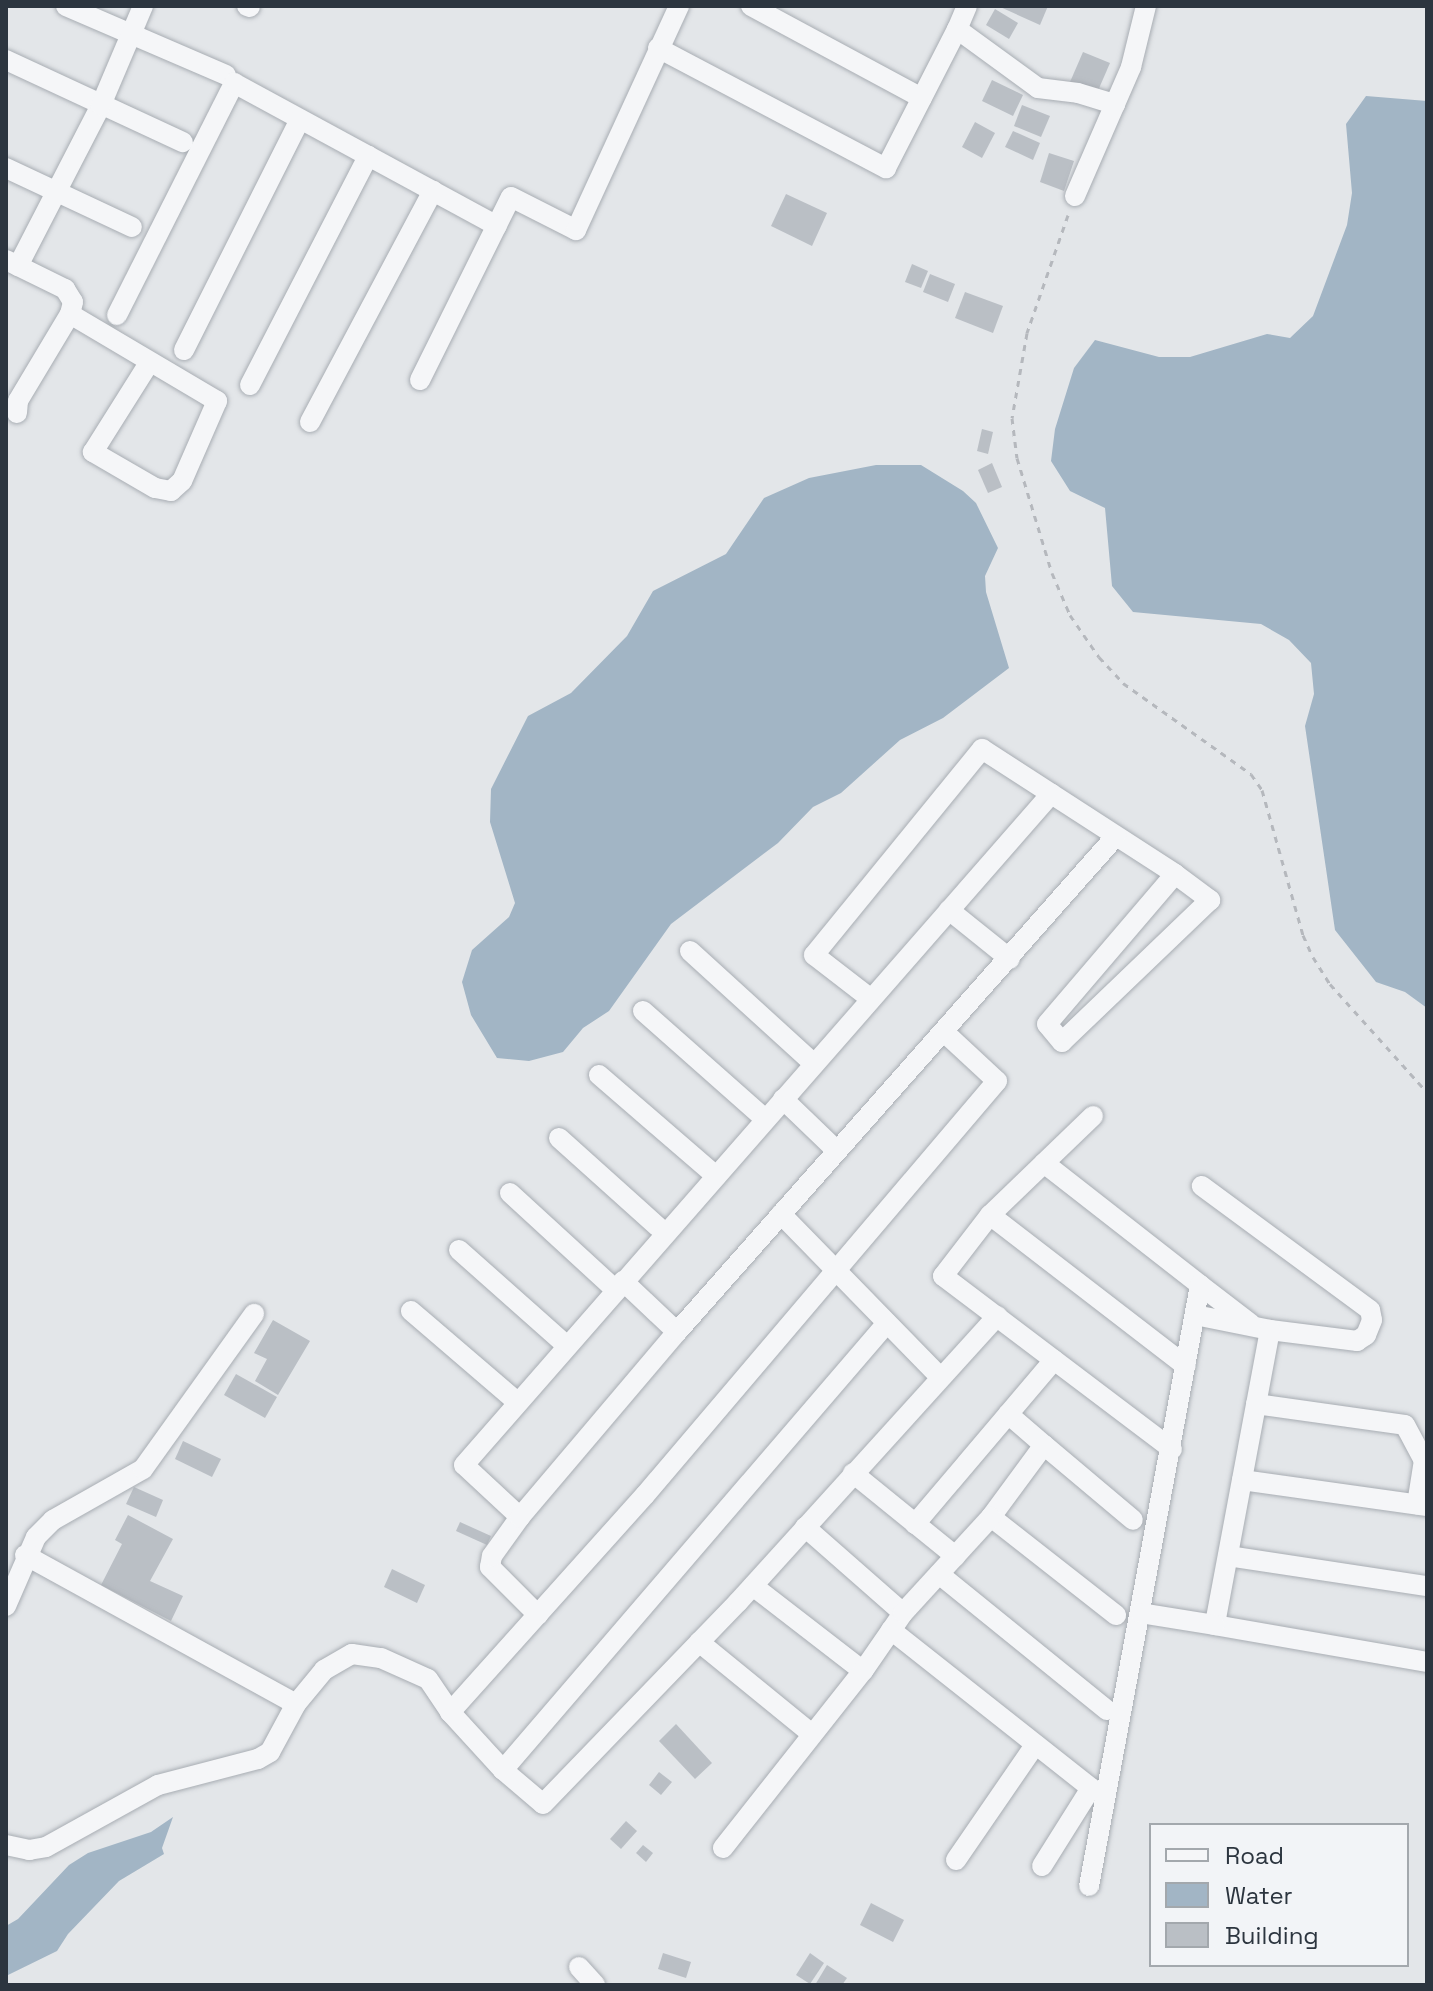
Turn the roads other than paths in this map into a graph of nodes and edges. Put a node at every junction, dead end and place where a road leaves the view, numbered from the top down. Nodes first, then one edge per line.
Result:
1 (66, 6) edge
2 (143, 6) edge
3 (679, 6) edge
4 (751, 6) edge
5 (967, 6) edge
6 (1146, 6) edge
7 (957, 29) junction
8 (130, 35) junction
9 (658, 48) junction
10 (6, 60) edge
11 (226, 75) dead end
12 (922, 98) junction
13 (1115, 104) junction
14 (101, 105) junction
15 (300, 119) junction
16 (183, 142) dead end
17 (368, 156) junction
18 (6, 168) edge
19 (56, 191) junction
20 (433, 191) junction
21 (1075, 196) road end
22 (497, 226) junction
23 (132, 227) dead end
24 (12, 263) edge
25 (70, 314) junction
26 (117, 315) dead end
27 (184, 350) dead end
28 (149, 363) junction
29 (420, 380) dead end
30 (250, 385) dead end
31 (17, 413) dead end
32 (310, 422) dead end
33 (1051, 794) junction
34 (1116, 836) junction
35 (1175, 874) junction
36 (949, 910) junction
37 (690, 951) dead end
38 (1010, 959) junction
39 (871, 999) junction
40 (643, 1011) dead end
41 (944, 1032) junction
42 (814, 1064) junction
43 (599, 1075) dead end
44 (783, 1099) junction
45 (1093, 1116) dead end
46 (765, 1119) junction
47 (559, 1138) dead end
48 (837, 1151) junction
49 (1044, 1163) junction
50 (716, 1176) junction
51 (1202, 1186) dead end
52 (510, 1193) dead end
53 (781, 1214) junction
54 (990, 1215) junction
55 (665, 1233) junction
56 (459, 1250) dead end
57 (836, 1270) junction
58 (1200, 1285) junction
59 (620, 1286) junction
60 (411, 1311) dead end
61 (254, 1314) dead end
62 (1195, 1315) junction
63 (997, 1316) junction
64 (887, 1323) junction
65 (1263, 1329) junction
66 (677, 1332) junction
67 (567, 1346) junction
68 (1054, 1360) junction
69 (1186, 1366) junction
70 (939, 1376) junction
71 (517, 1402) junction
72 (1256, 1404) junction
73 (1008, 1414) junction
74 (1044, 1445) junction
75 (1172, 1449) junction
76 (853, 1473) junction
77 (1242, 1480) junction
78 (1422, 1505) edge
79 (520, 1517) junction
80 (991, 1517) junction
81 (1133, 1520) dead end
82 (915, 1524) junction
83 (805, 1527) junction
84 (25, 1555) junction
85 (955, 1556) junction
86 (1228, 1556) junction
87 (939, 1574) junction
88 (753, 1586) junction
89 (1427, 1586) edge
90 (6, 1606) edge
91 (1140, 1613) junction
92 (538, 1615) junction
93 (1116, 1615) dead end
94 (897, 1622) junction
95 (1215, 1625) junction
96 (699, 1642) junction
97 (1427, 1662) edge
98 (863, 1671) junction
99 (296, 1704) junction
100 (1107, 1710) dead end
101 (450, 1712) junction
102 (812, 1734) junction
103 (1035, 1745) junction
104 (503, 1770) junction
105 (6, 1845) edge
106 (723, 1848) dead end
107 (956, 1860) dead end
108 (1042, 1866) dead end
109 (1089, 1886) dead end
110 (579, 1967) dead end
111 (595, 1985) edge

1 - 8 street
2 - 8 street
3 - 9 street
4 - 12 street
5 - 7 street
6 - 13 street
7 - 12 street
7 - 13 street
8 - 11 street
8 - 14 street
9 - 12 street
9 - 22 street
10 - 14 street
13 - 21 street
14 - 16 street
14 - 19 street
15 - 17 street
15 - 26 street
15 - 27 street
17 - 20 street
17 - 30 street
18 - 19 street
19 - 23 street
19 - 24 street
20 - 22 street
20 - 32 street
22 - 29 street
24 - 25 street
25 - 28 street
25 - 31 street
28 - 28 street
33 - 34 street
33 - 36 street
33 - 39 street
34 - 35 street
34 - 38 street
35 - 35 street
36 - 38 street
36 - 39 street
37 - 42 street
38 - 41 street
39 - 42 street
40 - 46 street
41 - 48 street
41 - 57 street
42 - 44 street
43 - 50 street
44 - 46 street
44 - 48 street
45 - 49 street
46 - 50 street
47 - 55 street
48 - 53 street
49 - 54 street
49 - 58 street
50 - 55 street
51 - 65 street
52 - 59 street
53 - 57 street
53 - 66 street
54 - 63 street
54 - 69 street
55 - 59 street
56 - 67 street
57 - 64 street
57 - 92 street
58 - 62 street
58 - 65 street
59 - 66 street
59 - 67 street
60 - 71 street
61 - 84 street
62 - 65 street
62 - 69 street
63 - 68 street
63 - 70 street
64 - 70 street
64 - 104 street
65 - 72 street
66 - 79 street
67 - 71 street
68 - 73 street
68 - 75 street
69 - 75 street
70 - 76 street
71 - 79 street
72 - 77 street
72 - 78 street
73 - 74 street
73 - 82 street
74 - 80 street
74 - 81 street
75 - 91 street
76 - 82 street
76 - 83 street
77 - 78 street
77 - 86 street
79 - 92 street
80 - 85 street
80 - 93 street
82 - 85 street
83 - 88 street
83 - 94 street
84 - 90 street
84 - 99 street
85 - 87 street
86 - 89 street
86 - 95 street
87 - 94 street
87 - 100 street
88 - 96 street
88 - 98 street
91 - 95 street
91 - 109 street
92 - 101 street
94 - 98 street
94 - 103 street
95 - 97 street
96 - 102 street
96 - 104 street
98 - 102 street
99 - 101 street
99 - 105 street
101 - 104 street
102 - 106 street
103 - 107 street
103 - 108 street
110 - 111 street

